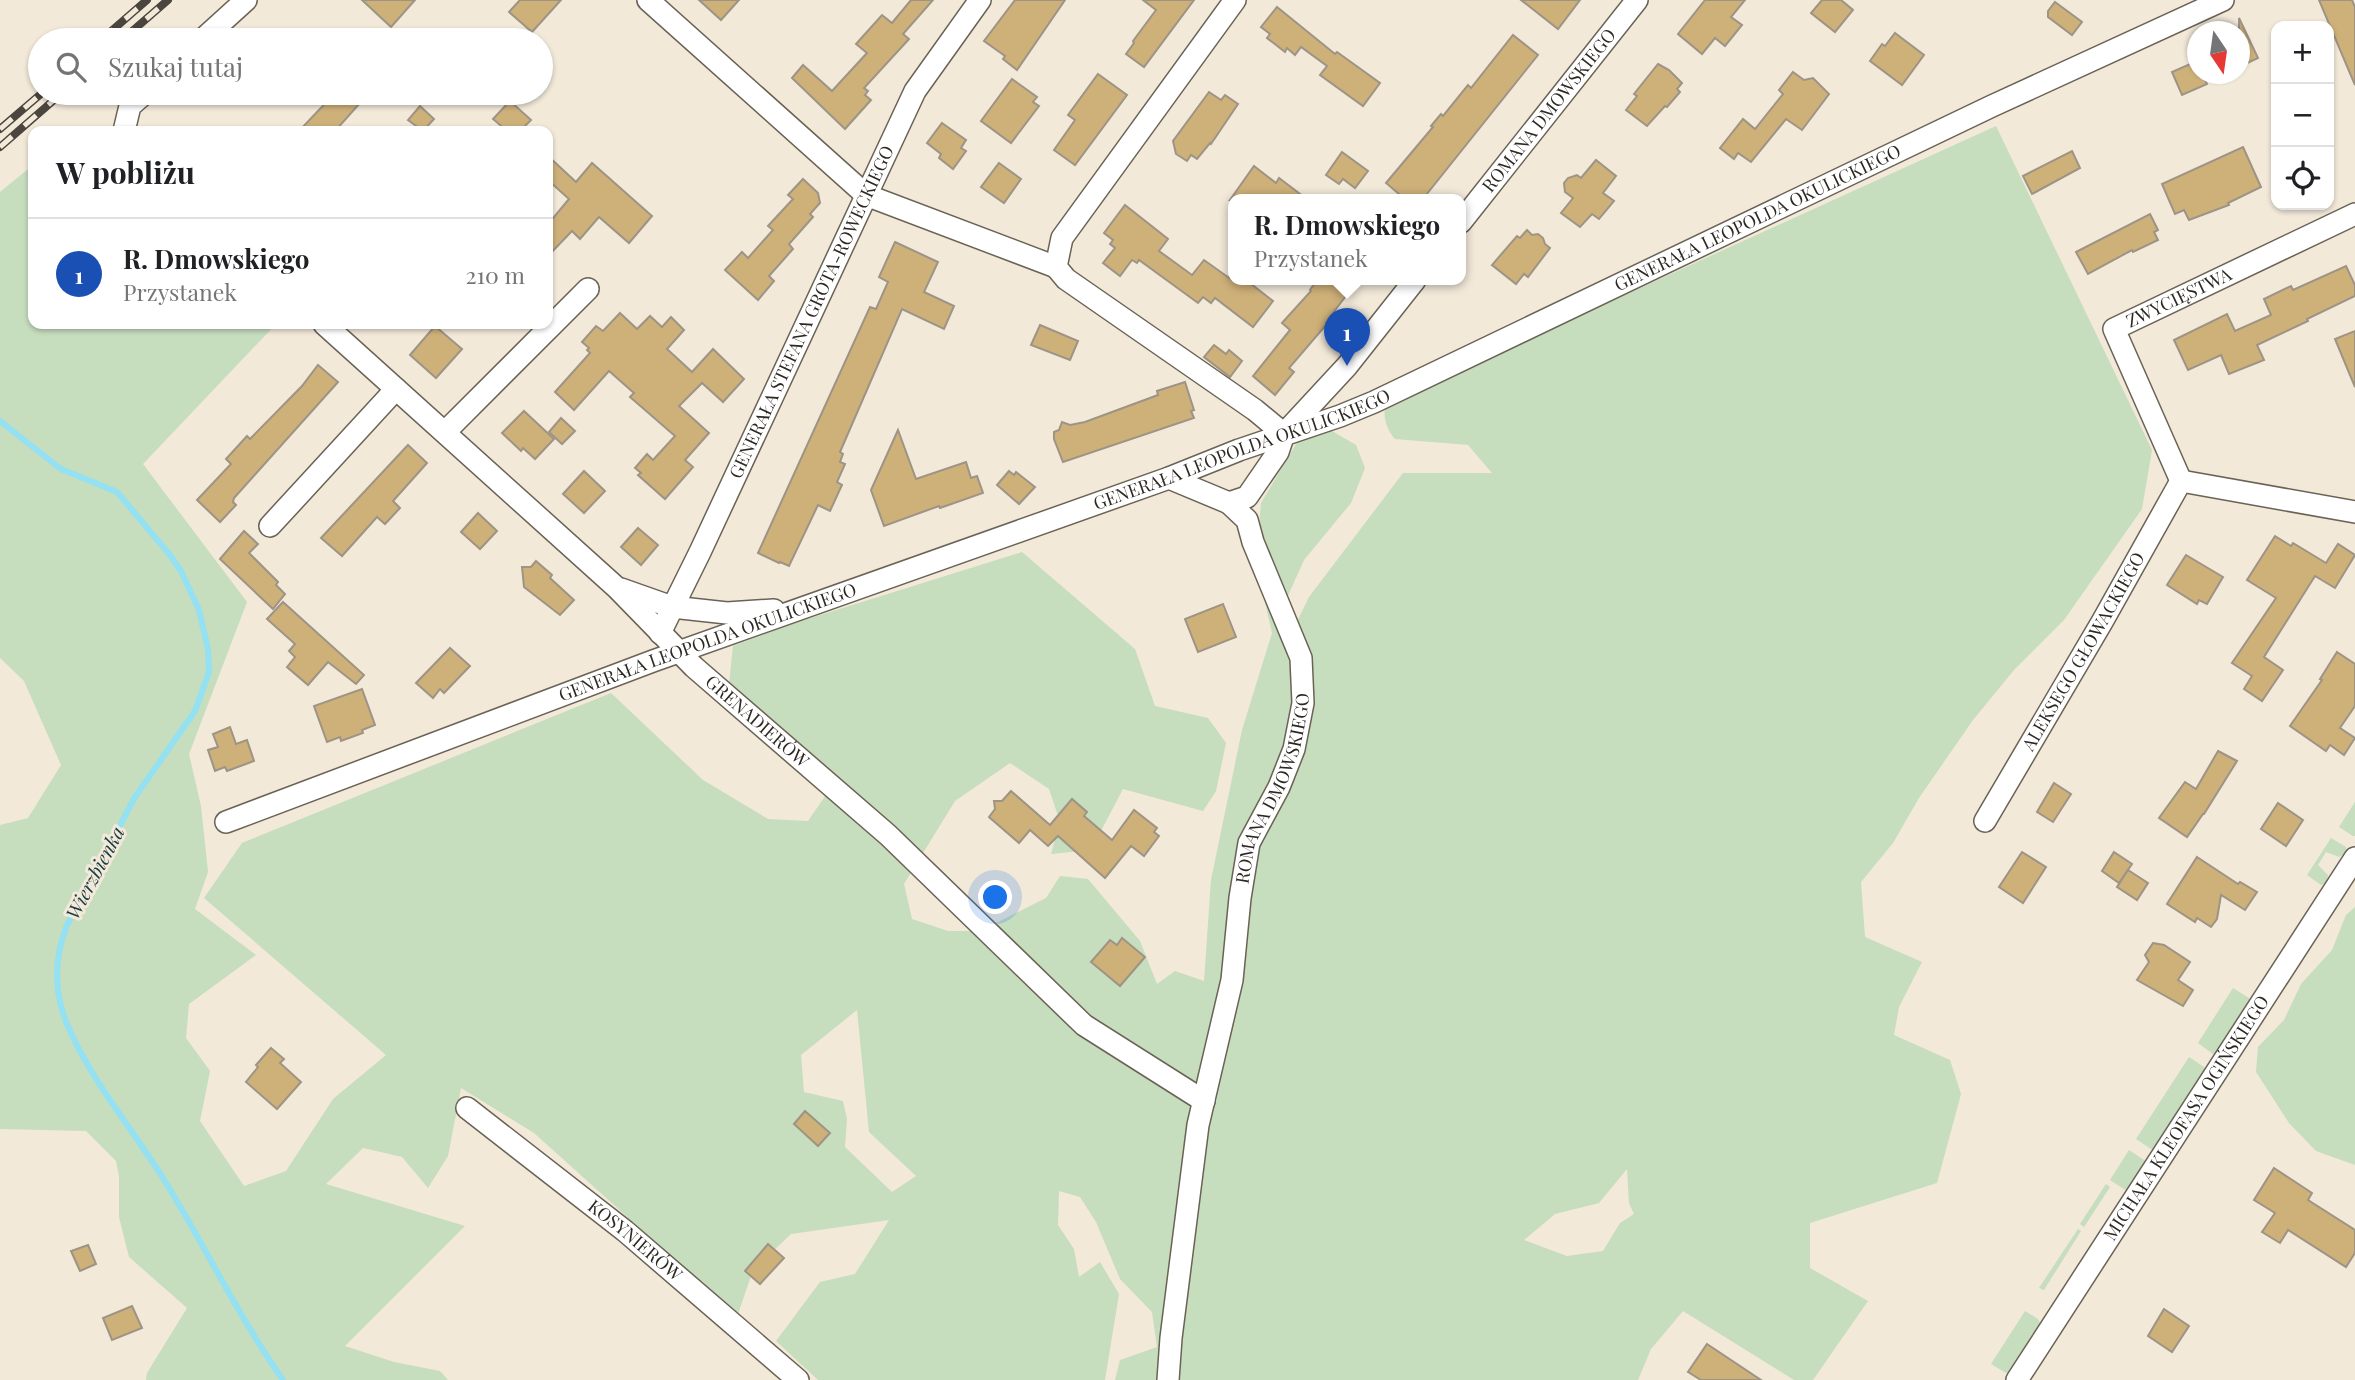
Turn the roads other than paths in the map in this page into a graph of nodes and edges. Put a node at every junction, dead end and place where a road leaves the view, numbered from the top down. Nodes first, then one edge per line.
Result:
1 (246, 0) edge
2 (648, 0) edge
3 (980, 0) edge
4 (1235, 0) edge
5 (1637, 0) edge
6 (2223, 0) edge
7 (215, 28) edge
8 (131, 105) edge
9 (125, 126) edge
10 (866, 195) junction
11 (2355, 214) edge
12 (1466, 216) edge
13 (1056, 267) junction
14 (1411, 285) edge
15 (588, 289) dead end
16 (553, 324) edge
17 (330, 329) edge
18 (548, 329) edge
19 (396, 389) junction
20 (446, 431) junction
21 (1284, 434) junction
22 (1170, 478) junction
23 (2181, 481) junction
24 (1229, 503) junction
25 (2355, 512) edge
26 (270, 526) dead end
27 (617, 588) junction
28 (672, 607) junction
29 (800, 608) junction
30 (660, 633) junction
31 (679, 652) junction
32 (1985, 821) dead end
33 (226, 822) dead end
34 (2355, 858) edge
35 (1204, 1101) junction
36 (467, 1108) dead end
37 (798, 1380) edge
38 (1168, 1380) edge
39 (2017, 1380) edge

1 - 7 street
2 - 10 street
3 - 10 street, GENERAŁA STEFANA GROTA-ROWECKIEGO
4 - 13 street
5 - 12 street, ROMANA DMOWSKIEGO
6 - 21 street, GENERAŁA LEOPOLDA OKULICKIEGO
8 - 9 street
10 - 13 street
10 - 28 street, GENERAŁA STEFANA GROTA-ROWECKIEGO
11 - 23 street, ZWYCIĘSTWA
13 - 21 street
14 - 21 street
15 - 16 street
17 - 19 street, GRENADIERÓW
18 - 20 street
19 - 20 street, GRENADIERÓW
19 - 26 street
20 - 27 street, GRENADIERÓW
21 - 22 street, GENERAŁA LEOPOLDA OKULICKIEGO
21 - 24 street
22 - 24 street
22 - 29 street, GENERAŁA LEOPOLDA OKULICKIEGO
23 - 25 street
23 - 32 street, ALEKSEGO GŁOWACKIEGO
24 - 35 street, ROMANA DMOWSKIEGO
27 - 28 street
27 - 30 street, GRENADIERÓW
28 - 29 street
28 - 30 street, GENERAŁA STEFANA GROTA-ROWECKIEGO
29 - 31 street, GENERAŁA LEOPOLDA OKULICKIEGO
30 - 31 street, GRENADIERÓW
31 - 33 street, GENERAŁA LEOPOLDA OKULICKIEGO
31 - 35 street, GRENADIERÓW
34 - 39 street, MICHAŁA KLEOFASA OGIŃSKIEGO
35 - 38 street, ROMANA DMOWSKIEGO
36 - 37 street, KOSYNIERÓW

